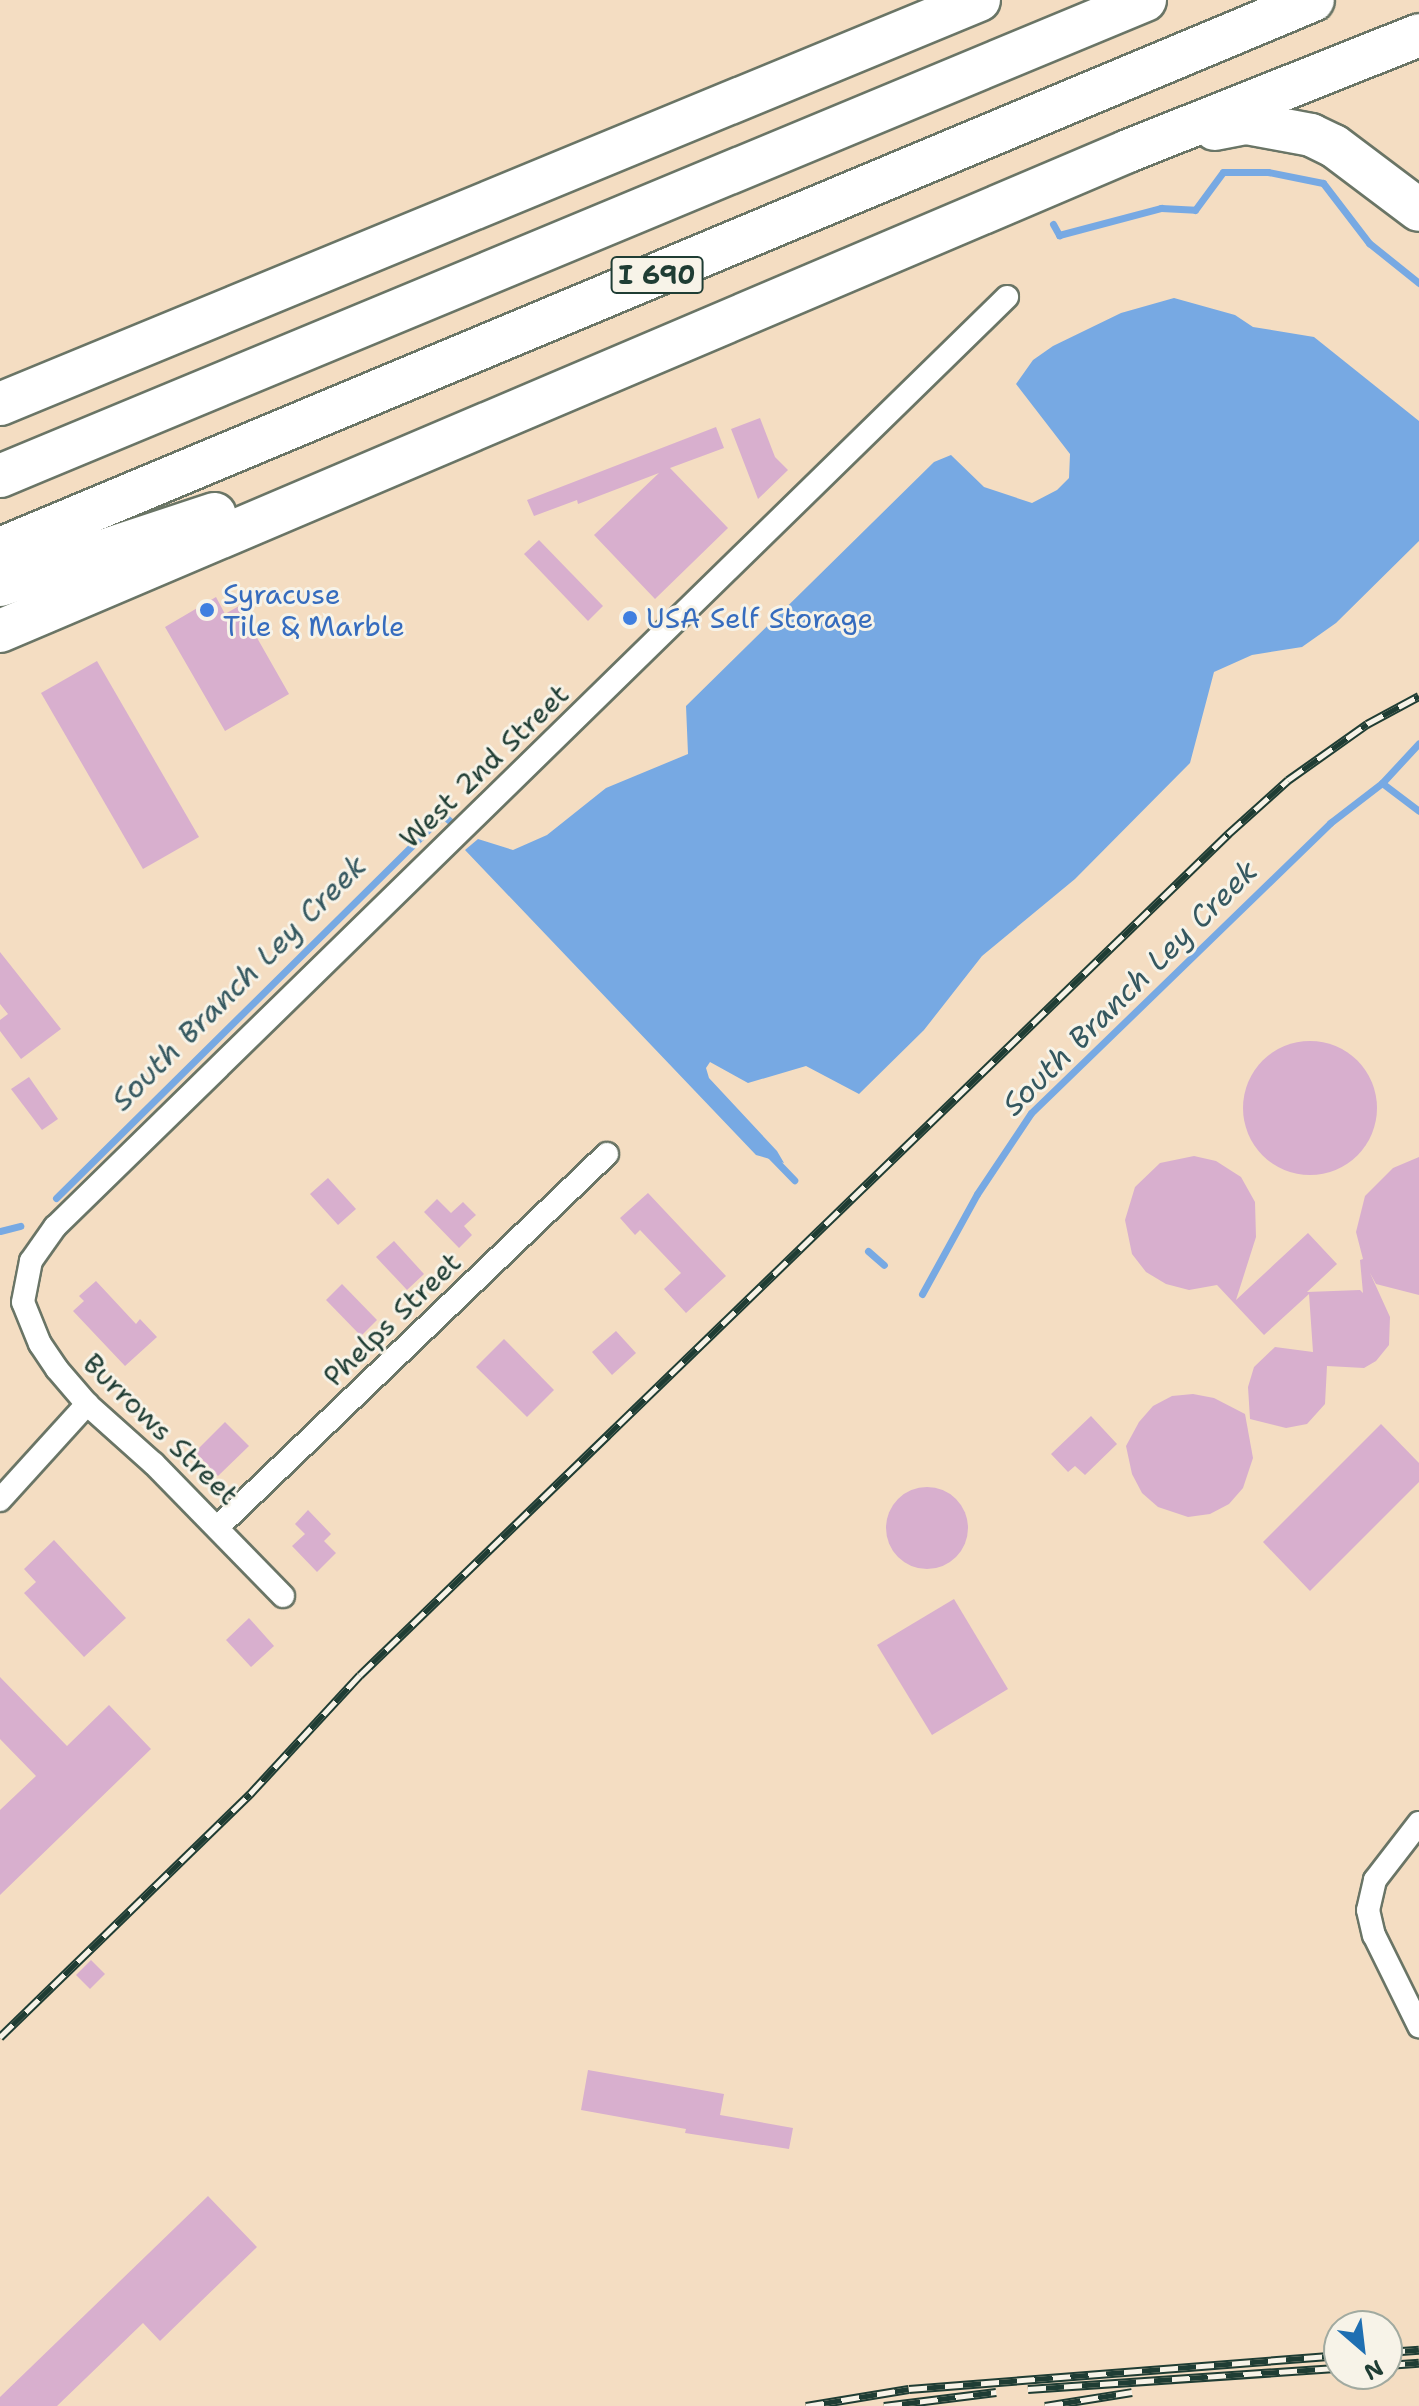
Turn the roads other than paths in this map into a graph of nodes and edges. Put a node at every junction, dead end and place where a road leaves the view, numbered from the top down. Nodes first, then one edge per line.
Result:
1 (949, 0) edge
2 (979, 0) edge
3 (1145, 0) edge
4 (1313, 0) edge
5 (1419, 35) edge
6 (853, 53) junction
7 (1128, 151) junction
8 (1419, 210) edge
9 (289, 285) junction
10 (1007, 297) dead end
11 (0, 404) edge
12 (499, 422) junction
13 (0, 430) edge
14 (0, 476) edge
15 (0, 549) edge
16 (0, 585) edge
17 (0, 631) edge
18 (607, 1154) dead end
19 (23, 1290) joint
20 (87, 1404) junction
21 (0, 1500) edge
22 (218, 1527) junction
23 (283, 1596) dead end
24 (1419, 1823) edge
25 (1419, 2026) edge

1 - 6 highway
2 - 6 highway
3 - 14 highway, I 690
4 - 15 highway, I 690
5 - 7 highway
6 - 9 highway
7 - 8 highway
7 - 12 highway
9 - 11 highway
9 - 13 highway
10 - 19 street, West 2nd Street
12 - 16 highway
12 - 17 highway
18 - 22 street, Phelps Street
19 - 20 street, Burrows Street
20 - 21 street
20 - 22 street, Burrows Street
22 - 23 street, Burrows Street
24 - 25 street

